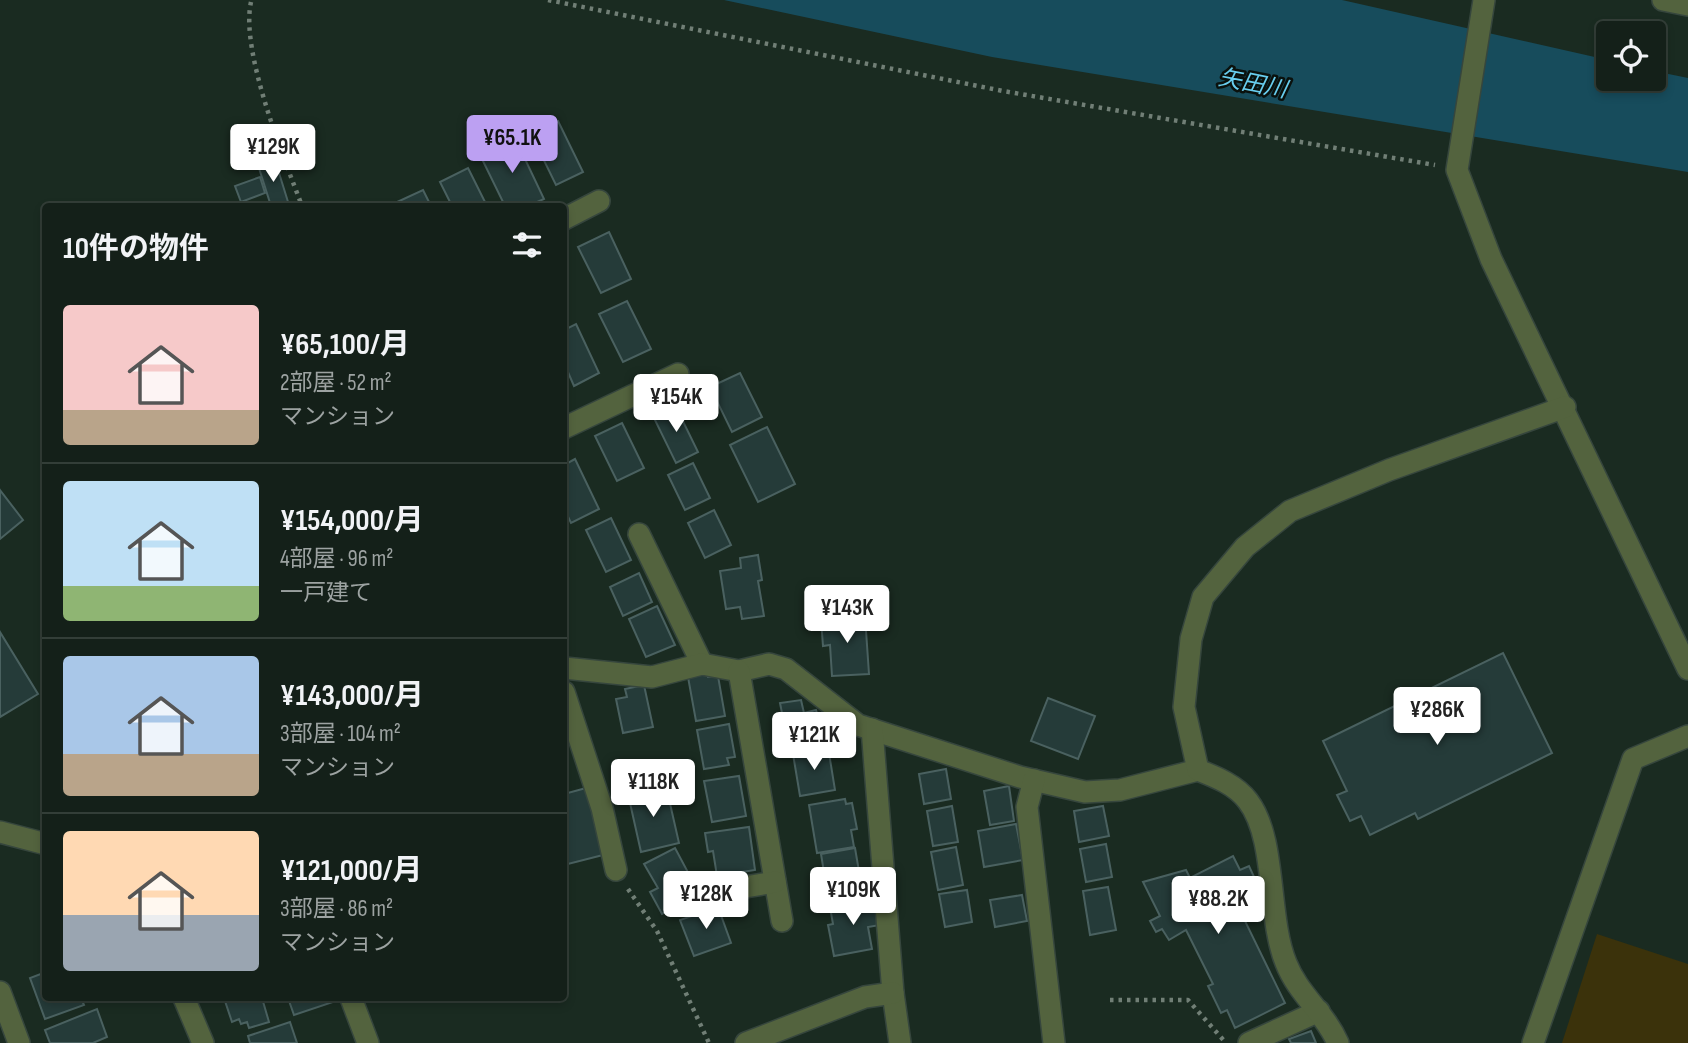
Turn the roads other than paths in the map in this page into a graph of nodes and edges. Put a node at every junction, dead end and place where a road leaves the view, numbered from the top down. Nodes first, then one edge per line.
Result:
1 (1484, 0) edge
2 (1664, 0) edge
3 (1688, 5) edge
4 (599, 201) dead end
5 (567, 217) edge
6 (678, 374) dead end
7 (1565, 407) junction
8 (567, 427) edge
9 (639, 534) dead end
10 (702, 664) junction
11 (567, 668) edge
12 (1688, 669) edge
13 (739, 671) junction
14 (567, 701) edge
15 (872, 730) junction
16 (1688, 736) edge
17 (1198, 770) junction
18 (1034, 780) junction
19 (0, 832) edge
20 (42, 843) edge
21 (616, 870) road end
22 (775, 882) junction
23 (703, 894) dead end
24 (782, 921) dead end
25 (0, 992) edge
26 (892, 993) junction
27 (185, 1001) edge
28 (352, 1001) edge
29 (1319, 1011) junction
30 (19, 1043) edge
31 (203, 1043) edge
32 (368, 1043) edge
33 (746, 1043) edge
34 (900, 1043) edge
35 (1054, 1043) edge
36 (1250, 1043) edge
37 (1338, 1043) edge
38 (1533, 1043) edge

1 - 7 street
2 - 3 street
4 - 5 street
6 - 8 street
7 - 12 street
7 - 17 street
9 - 10 street
10 - 11 street
10 - 13 street
13 - 15 street
13 - 22 street
14 - 21 street
15 - 18 street
15 - 26 street
16 - 38 street
17 - 18 street
17 - 29 street
18 - 35 street
19 - 20 street
22 - 23 street
22 - 24 street
25 - 30 street
26 - 33 street
26 - 34 street
27 - 31 street
28 - 32 street
29 - 36 street
29 - 37 street

